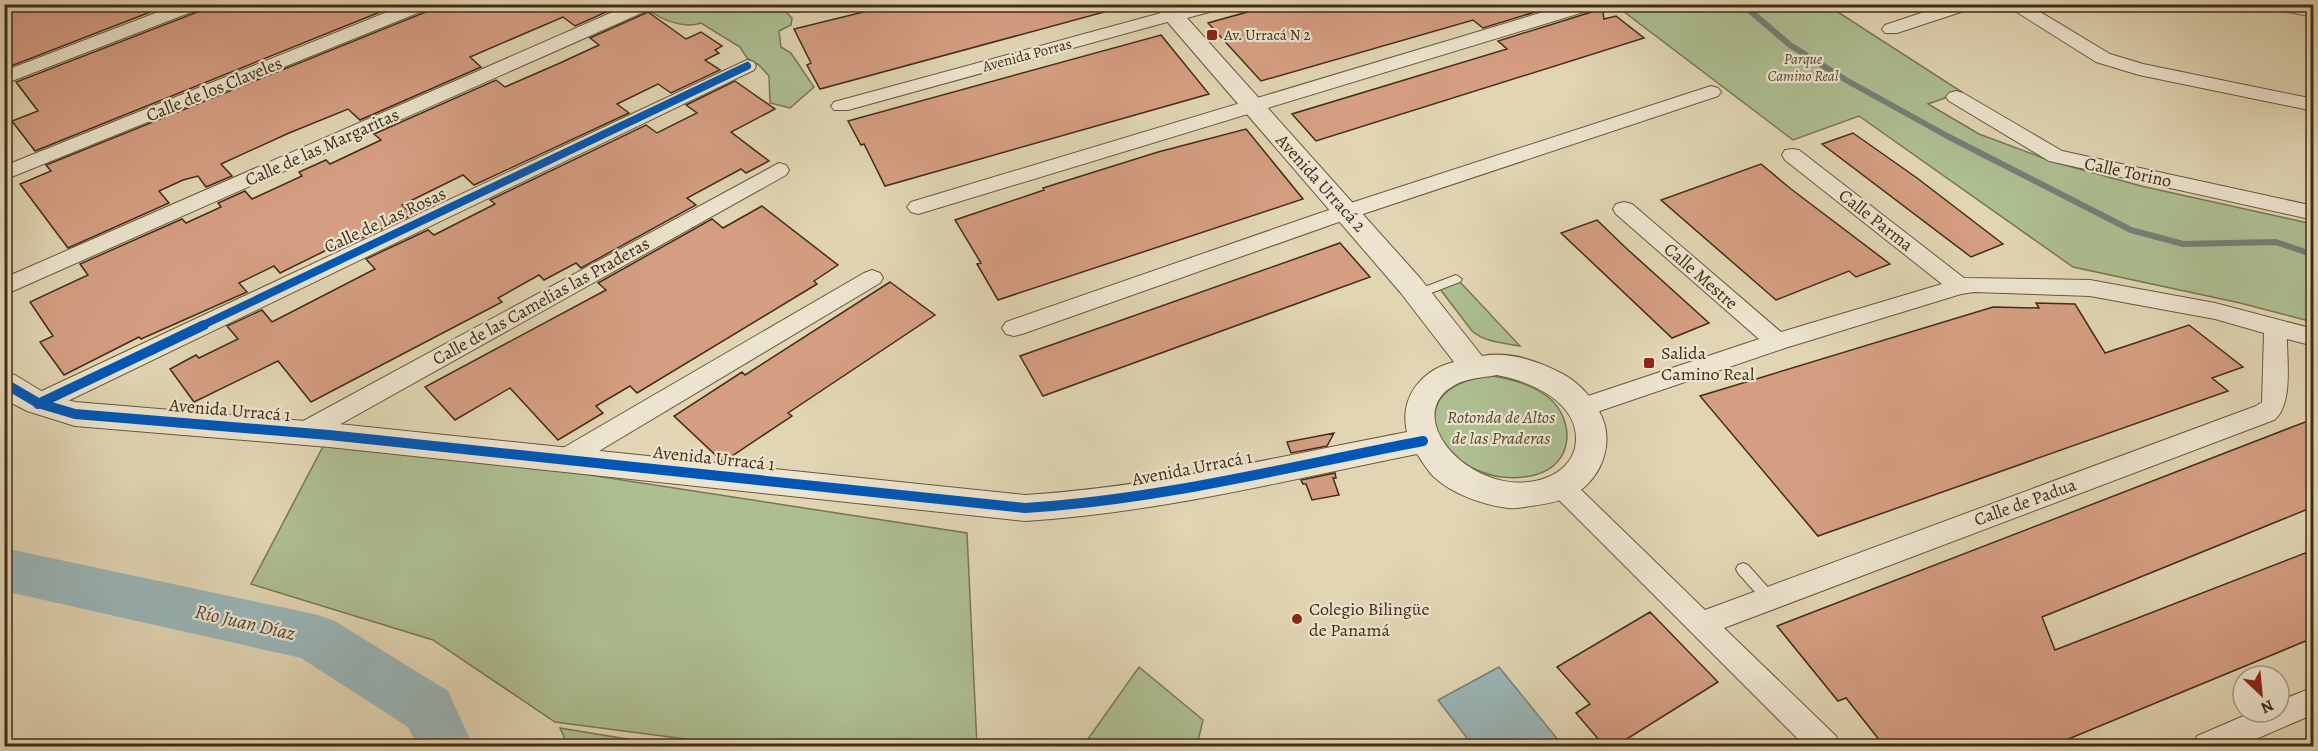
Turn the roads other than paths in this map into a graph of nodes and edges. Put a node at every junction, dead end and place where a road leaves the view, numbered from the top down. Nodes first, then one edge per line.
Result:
1 (196, 4) edge
2 (424, 4) edge
3 (1212, 4) edge
4 (1592, 4) edge
5 (1967, 4) edge
6 (2013, 4) edge
7 (2274, 4) edge
8 (640, 7) dead end
9 (1168, 10) edge
10 (2313, 12) edge
11 (1891, 29) dead end
12 (747, 66) dead end
13 (4, 78) edge
14 (1711, 92) dead end
15 (1956, 97) dead end
16 (2313, 105) edge
17 (841, 106) dead end
18 (1252, 106) junction
19 (1792, 155) dead end
20 (779, 170) dead end
21 (4, 174) edge
22 (918, 207) dead end
23 (1624, 209) dead end
24 (1347, 212) junction
25 (2313, 213) edge
26 (872, 278) dead end
27 (1456, 279) dead end
28 (1960, 286) junction
29 (4, 287) edge
30 (1418, 294) junction
31 (1014, 328) dead end
32 (2276, 328) junction
33 (2313, 338) edge
34 (1777, 342) junction
35 (1473, 365) junction
36 (4, 383) edge
37 (38, 404) junction
38 (1582, 408) junction
39 (303, 432) junction
40 (1423, 441) junction
41 (566, 459) junction
42 (1563, 487) junction
43 (1743, 569) dead end
44 (1768, 597) junction
45 (1703, 623) junction
46 (2313, 700) edge
47 (1825, 747) edge
48 (2208, 747) edge

1 - 13 street
2 - 21 street, Calle de los Claveles
3 - 9 street, Avenida Porras
4 - 18 street
5 - 11 street
6 - 16 street
7 - 10 street
8 - 29 street, Calle de las Margaritas
9 - 17 street, Avenida Porras
9 - 18 street, Avenida Urracá 2
12 - 37 street, Calle de Las Rosas
14 - 24 street
15 - 25 street, Calle Torino
18 - 22 street
18 - 24 street, Avenida Urracá 2
19 - 28 street, Calle Parma
20 - 39 street, Calle de las Camelias las Praderas
23 - 34 street, Calle Mestre
24 - 30 street, Avenida Urracá 2
24 - 31 street
26 - 41 street
27 - 30 lane
28 - 32 street
28 - 34 street
30 - 35 street, Avenida Urracá 2
32 - 33 street
32 - 44 street, Calle de Padua
34 - 38 street
35 - 38 street
35 - 40 street
36 - 37 street, Avenida Urracá 1
37 - 39 street, Avenida Urracá 1
38 - 42 street
39 - 41 street, Avenida Urracá 1
40 - 41 street, Avenida Urracá 1
40 - 42 street
42 - 45 street
43 - 44 lane
44 - 45 street, Calle de Padua
45 - 47 street
46 - 48 street

